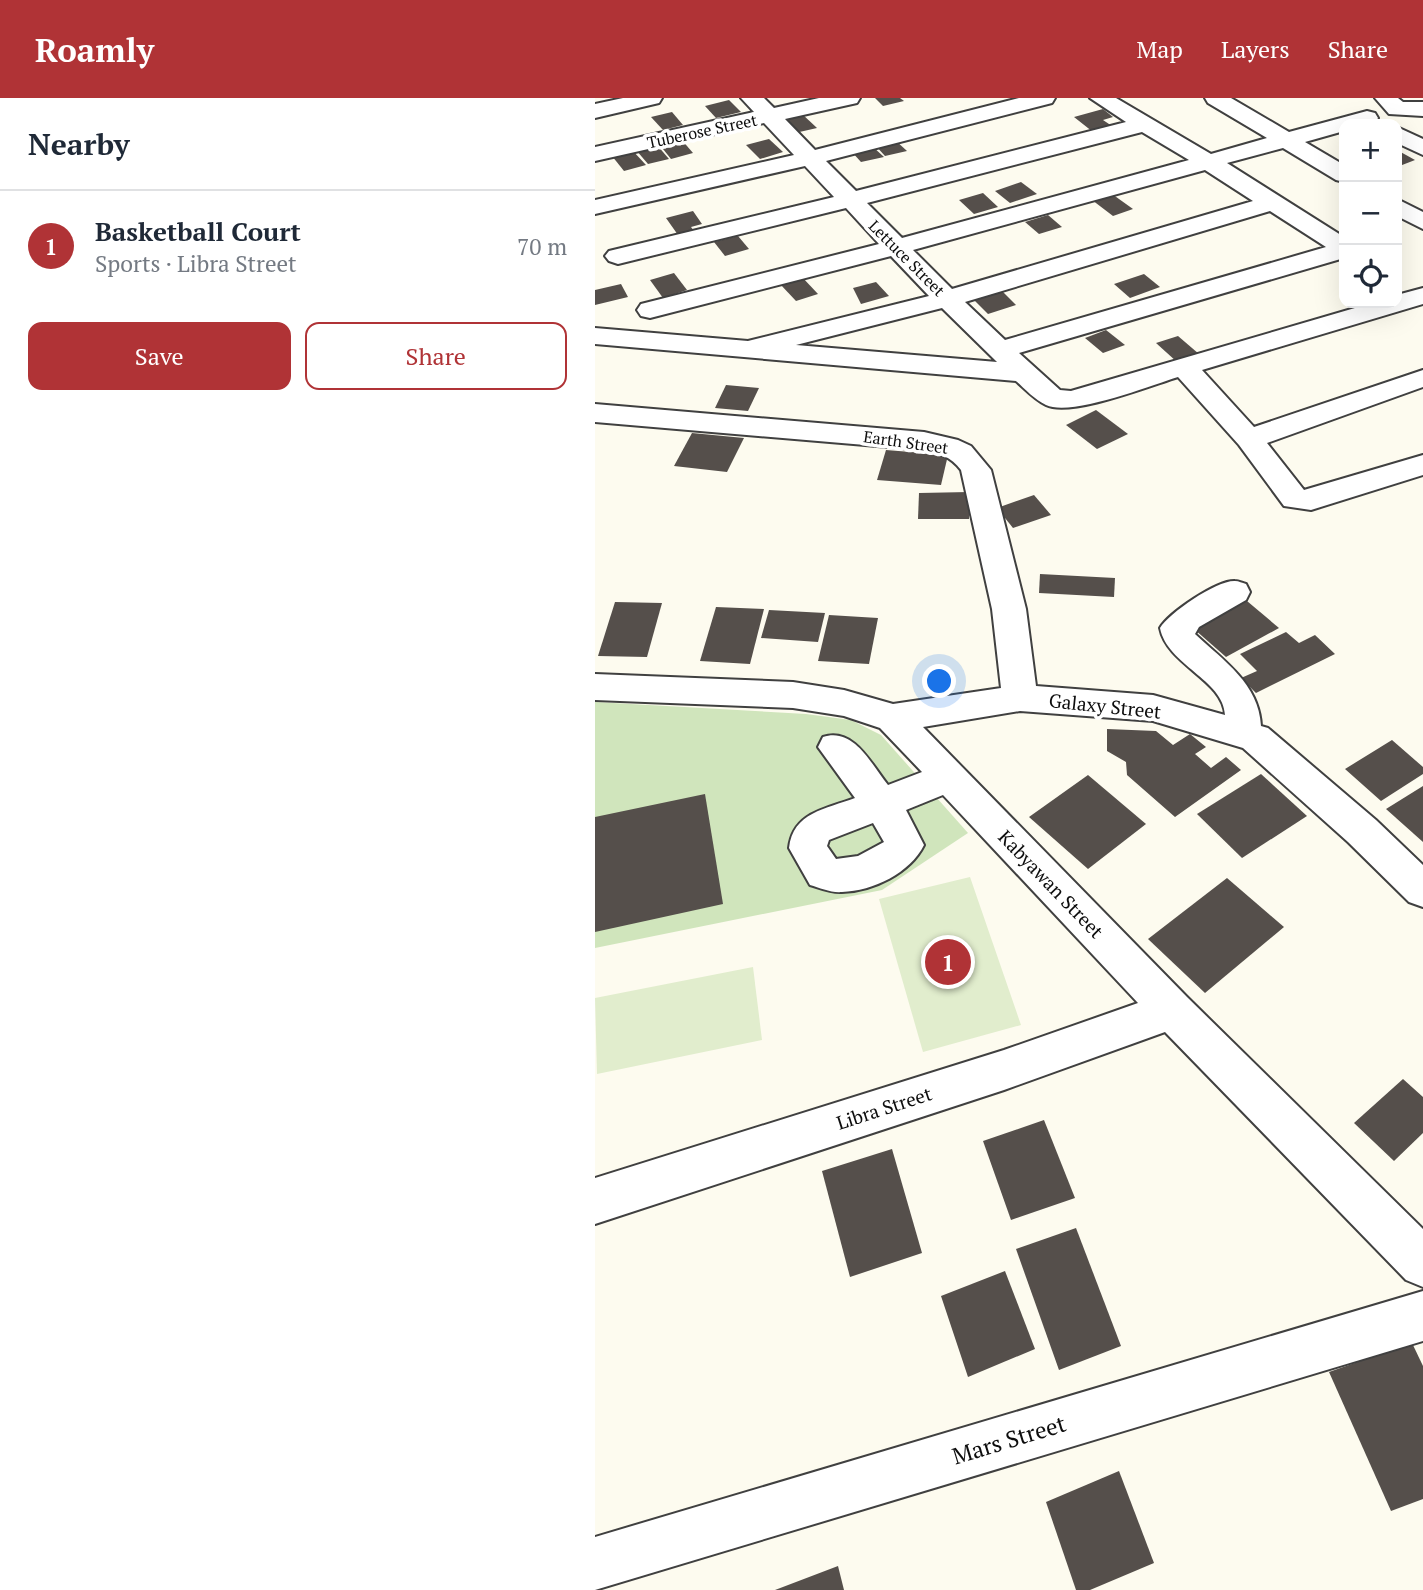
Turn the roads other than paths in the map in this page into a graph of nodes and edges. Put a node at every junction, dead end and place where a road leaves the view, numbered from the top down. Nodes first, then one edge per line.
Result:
1 (651, 98) edge
2 (849, 98) edge
3 (1044, 98) edge
4 (1101, 98) edge
5 (1216, 98) edge
6 (1386, 98) edge
7 (1339, 103) dead end
8 (761, 107) edge
9 (1423, 109) edge
10 (595, 111) edge
11 (1368, 119) edge
12 (1145, 124) junction
13 (1339, 128) edge
14 (1402, 137) edge
15 (1286, 140) junction
16 (1423, 148) edge
17 (595, 154) edge
18 (811, 158) junction
19 (1209, 162) junction
20 (1339, 172) edge
21 (850, 200) junction
22 (1271, 202) junction
23 (595, 209) edge
24 (1402, 209) edge
25 (1423, 223) edge
26 (1402, 231) edge
27 (1339, 246) edge
28 (897, 247) junction
29 (1339, 250) edge
30 (634, 283) junction
31 (947, 299) junction
32 (1407, 299) edge
33 (1423, 323) edge
34 (595, 337) edge
35 (666, 342) junction
36 (745, 350) junction
37 (1000, 350) junction
38 (1186, 369) junction
39 (1024, 373) junction
40 (1423, 378) edge
41 (595, 413) edge
42 (1249, 439) junction
43 (1423, 465) edge
44 (1234, 592) dead end
45 (595, 687) edge
46 (1020, 698) junction
47 (893, 718) junction
48 (1243, 734) junction
49 (837, 747) dead end
50 (949, 777) junction
51 (1423, 890) edge
52 (1172, 1010) junction
53 (595, 1201) edge
54 (1423, 1263) edge
55 (1423, 1316) edge
56 (595, 1564) edge

1 - 10 street
2 - 8 street, Tuberose Street
3 - 18 street
4 - 12 street
5 - 15 street
6 - 9 street
7 - 11 street
8 - 17 street, Tuberose Street
8 - 18 street, Lettuce Street
12 - 19 street
12 - 21 street
13 - 15 street
14 - 16 street
15 - 19 street
15 - 20 street
18 - 21 street, Lettuce Street
18 - 23 street
19 - 22 street
19 - 28 street
21 - 28 street, Lettuce Street
21 - 30 street
22 - 27 street
22 - 31 street
23 - 30 street
24 - 25 street
25 - 26 street
28 - 30 street
28 - 31 street, Lettuce Street
29 - 37 street
30 - 35 street
31 - 36 street
31 - 37 street, Lettuce Street
32 - 33 street
32 - 38 street
34 - 35 street
35 - 36 street
36 - 39 street
37 - 39 street, Lettuce Street
38 - 39 street, Lettuce Street
38 - 42 street
40 - 42 street
41 - 46 street, Earth Street
42 - 43 street
44 - 48 street
45 - 47 street, Kabyawan Street
46 - 47 street, Galaxy Street
46 - 48 street, Galaxy Street
47 - 50 street, Kabyawan Street
48 - 51 street, Galaxy Street
49 - 50 street
50 - 52 street, Kabyawan Street
52 - 53 street, Libra Street
52 - 54 street, Kabyawan Street
55 - 56 street, Mars Street

